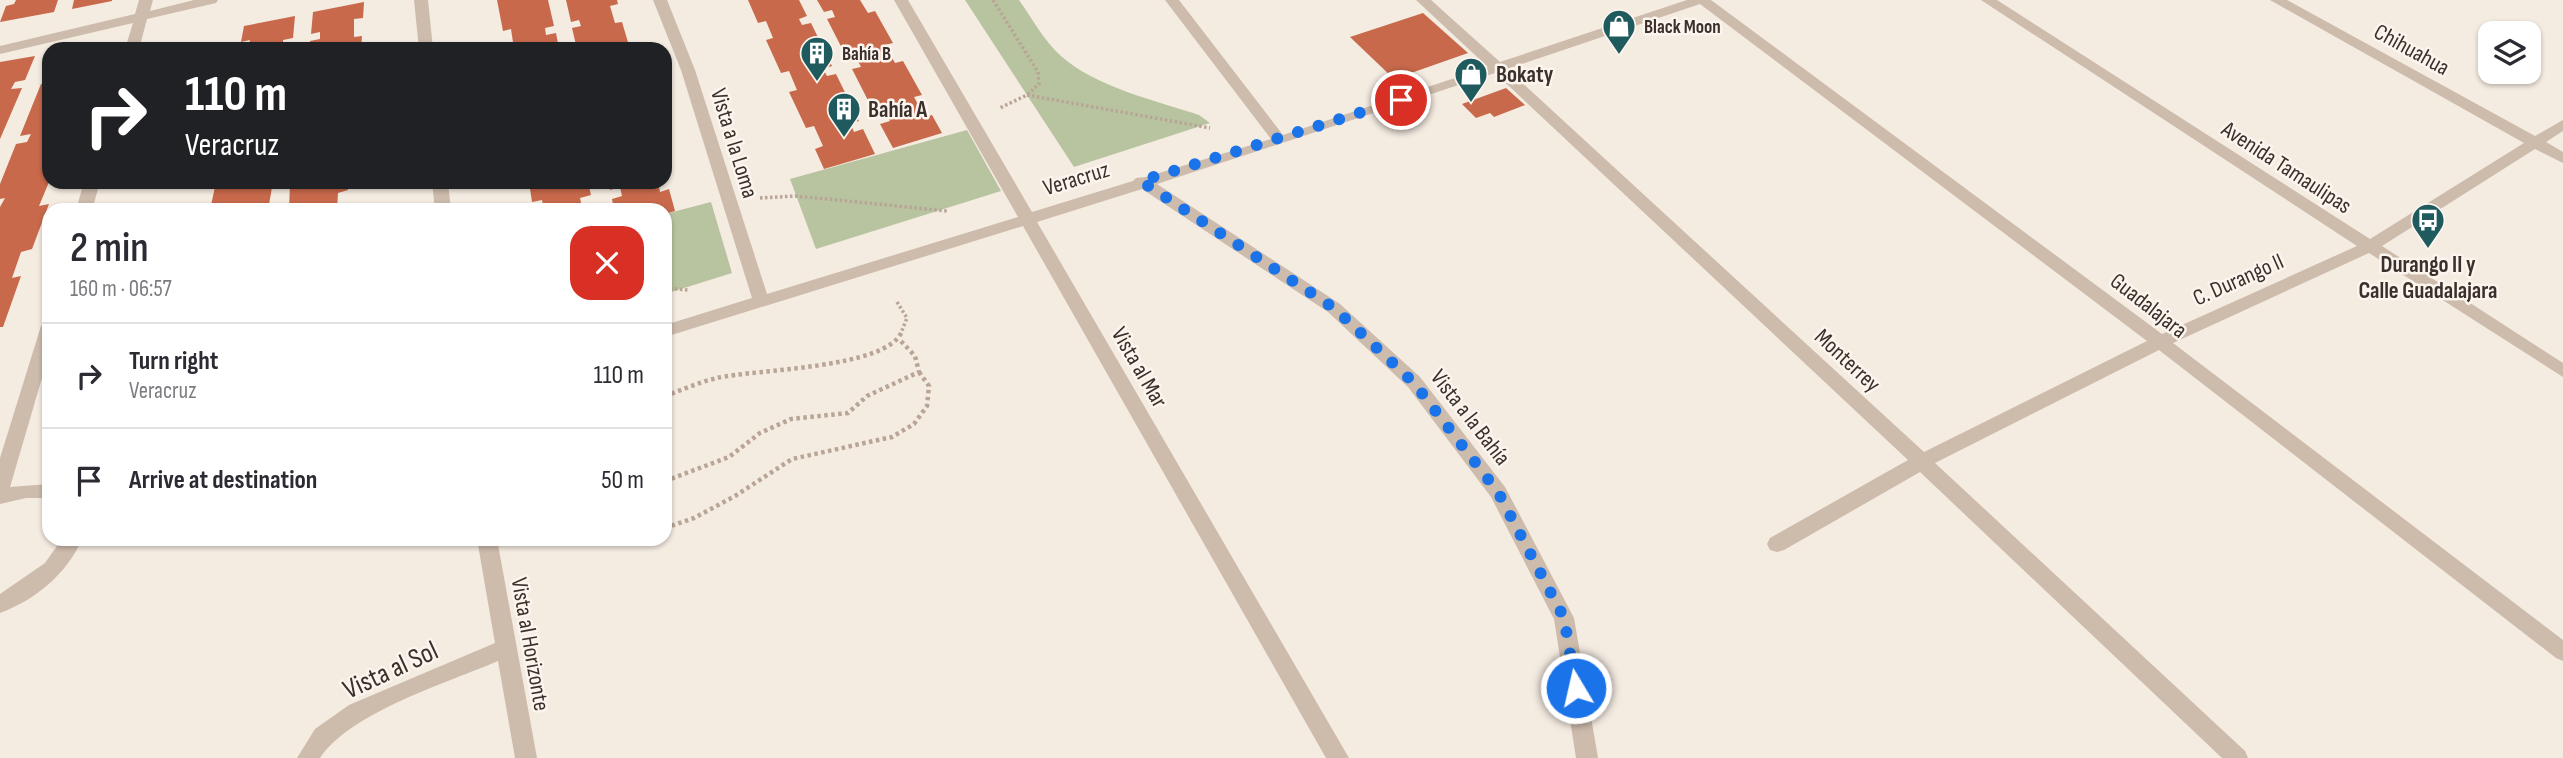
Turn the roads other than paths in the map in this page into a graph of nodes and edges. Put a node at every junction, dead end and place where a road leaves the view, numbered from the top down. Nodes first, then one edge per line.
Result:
1 (146, 0) edge
2 (211, 0) edge
3 (421, 0) edge
4 (660, 0) edge
5 (901, 0) edge
6 (1172, 0) edge
7 (1423, 0) edge
8 (1702, 0) edge
9 (1987, 0) edge
10 (2277, 0) edge
11 (142, 17) junction
12 (134, 42) edge
13 (425, 42) edge
14 (0, 50) edge
15 (1497, 68) junction
16 (2563, 125) edge
17 (1280, 141) junction
18 (2533, 142) junction
19 (2563, 158) edge
20 (1141, 181) junction
21 (1026, 217) junction
22 (2369, 247) junction
23 (761, 301) junction
24 (672, 329) edge
25 (2159, 341) junction
26 (42, 349) edge
27 (2563, 371) edge
28 (1921, 462) junction
29 (0, 488) edge
30 (42, 491) edge
31 (0, 496) edge
32 (1777, 544) dead end
33 (70, 546) edge
34 (488, 546) edge
35 (0, 604) edge
36 (508, 647) junction
37 (2563, 652) edge
38 (308, 758) edge
39 (526, 758) edge
40 (1338, 758) edge
41 (1587, 758) edge
42 (2237, 758) edge

1 - 11 street
2 - 11 street
3 - 13 street
4 - 23 street, Vista a la Loma
5 - 21 street, Vista al Mar
6 - 17 street
7 - 15 street, Monterrey
8 - 15 street, Veracruz
8 - 25 street, Guadalajara
9 - 22 street, Avenida Tamaulipas
10 - 18 street, Chihuahua
11 - 12 street
11 - 14 street
15 - 17 street, Veracruz
15 - 28 street, Monterrey
16 - 18 street, C. Durango II
17 - 20 street, Veracruz
18 - 19 street, Chihuahua
18 - 22 street, C. Durango II
20 - 21 street, Veracruz
20 - 41 street, Vista a la Bahía
21 - 23 street, Veracruz
21 - 40 street, Vista al Mar
22 - 25 street, C. Durango II
22 - 27 street, Avenida Tamaulipas
23 - 24 street, Veracruz
25 - 28 street, C. Durango II
25 - 37 street, Guadalajara
26 - 29 street
28 - 32 street, C. Durango II
28 - 42 street, Monterrey
30 - 31 street
33 - 35 street
34 - 36 street, Vista al Horizonte
36 - 38 street, Vista al Sol
36 - 39 street, Vista al Horizonte

